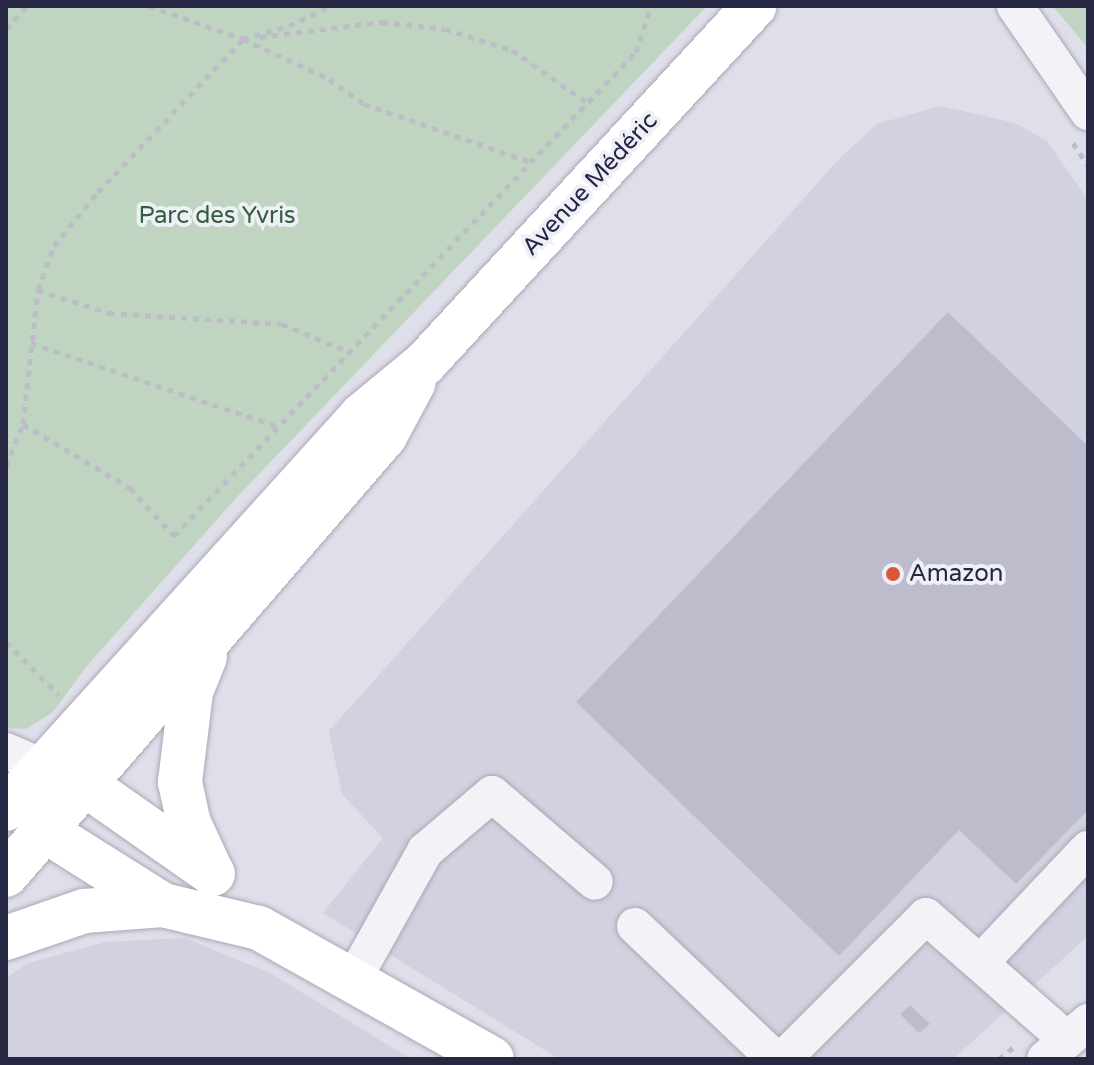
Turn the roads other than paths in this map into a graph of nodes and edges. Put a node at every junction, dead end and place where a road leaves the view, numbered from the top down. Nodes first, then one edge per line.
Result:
1 (755, 6) edge
2 (1015, 6) edge
3 (1088, 112) edge
4 (425, 363) junction
5 (213, 636) junction
6 (25, 759) edge
7 (86, 785) junction
8 (6, 808) edge
9 (44, 830) junction
10 (1088, 849) edge
11 (212, 873) junction
12 (6, 875) edge
13 (595, 882) dead end
14 (163, 905) junction
15 (635, 926) dead end
16 (259, 928) junction
17 (6, 938) edge
18 (981, 962) junction
19 (353, 980) junction
20 (1067, 1040) edge
21 (492, 1059) edge
22 (775, 1059) edge
23 (783, 1059) edge

1 - 4 main road, Avenue Médéric
2 - 3 street
4 - 5 main road
4 - 6 main road
5 - 7 main road
5 - 11 main road
6 - 7 street
6 - 8 main road
7 - 9 main road
7 - 11 main road
8 - 9 street
9 - 12 main road
9 - 14 main road
10 - 18 street
11 - 16 main road
13 - 19 street
14 - 16 main road
14 - 17 main road
15 - 22 street
16 - 19 main road
18 - 20 street
18 - 23 street
19 - 21 main road

